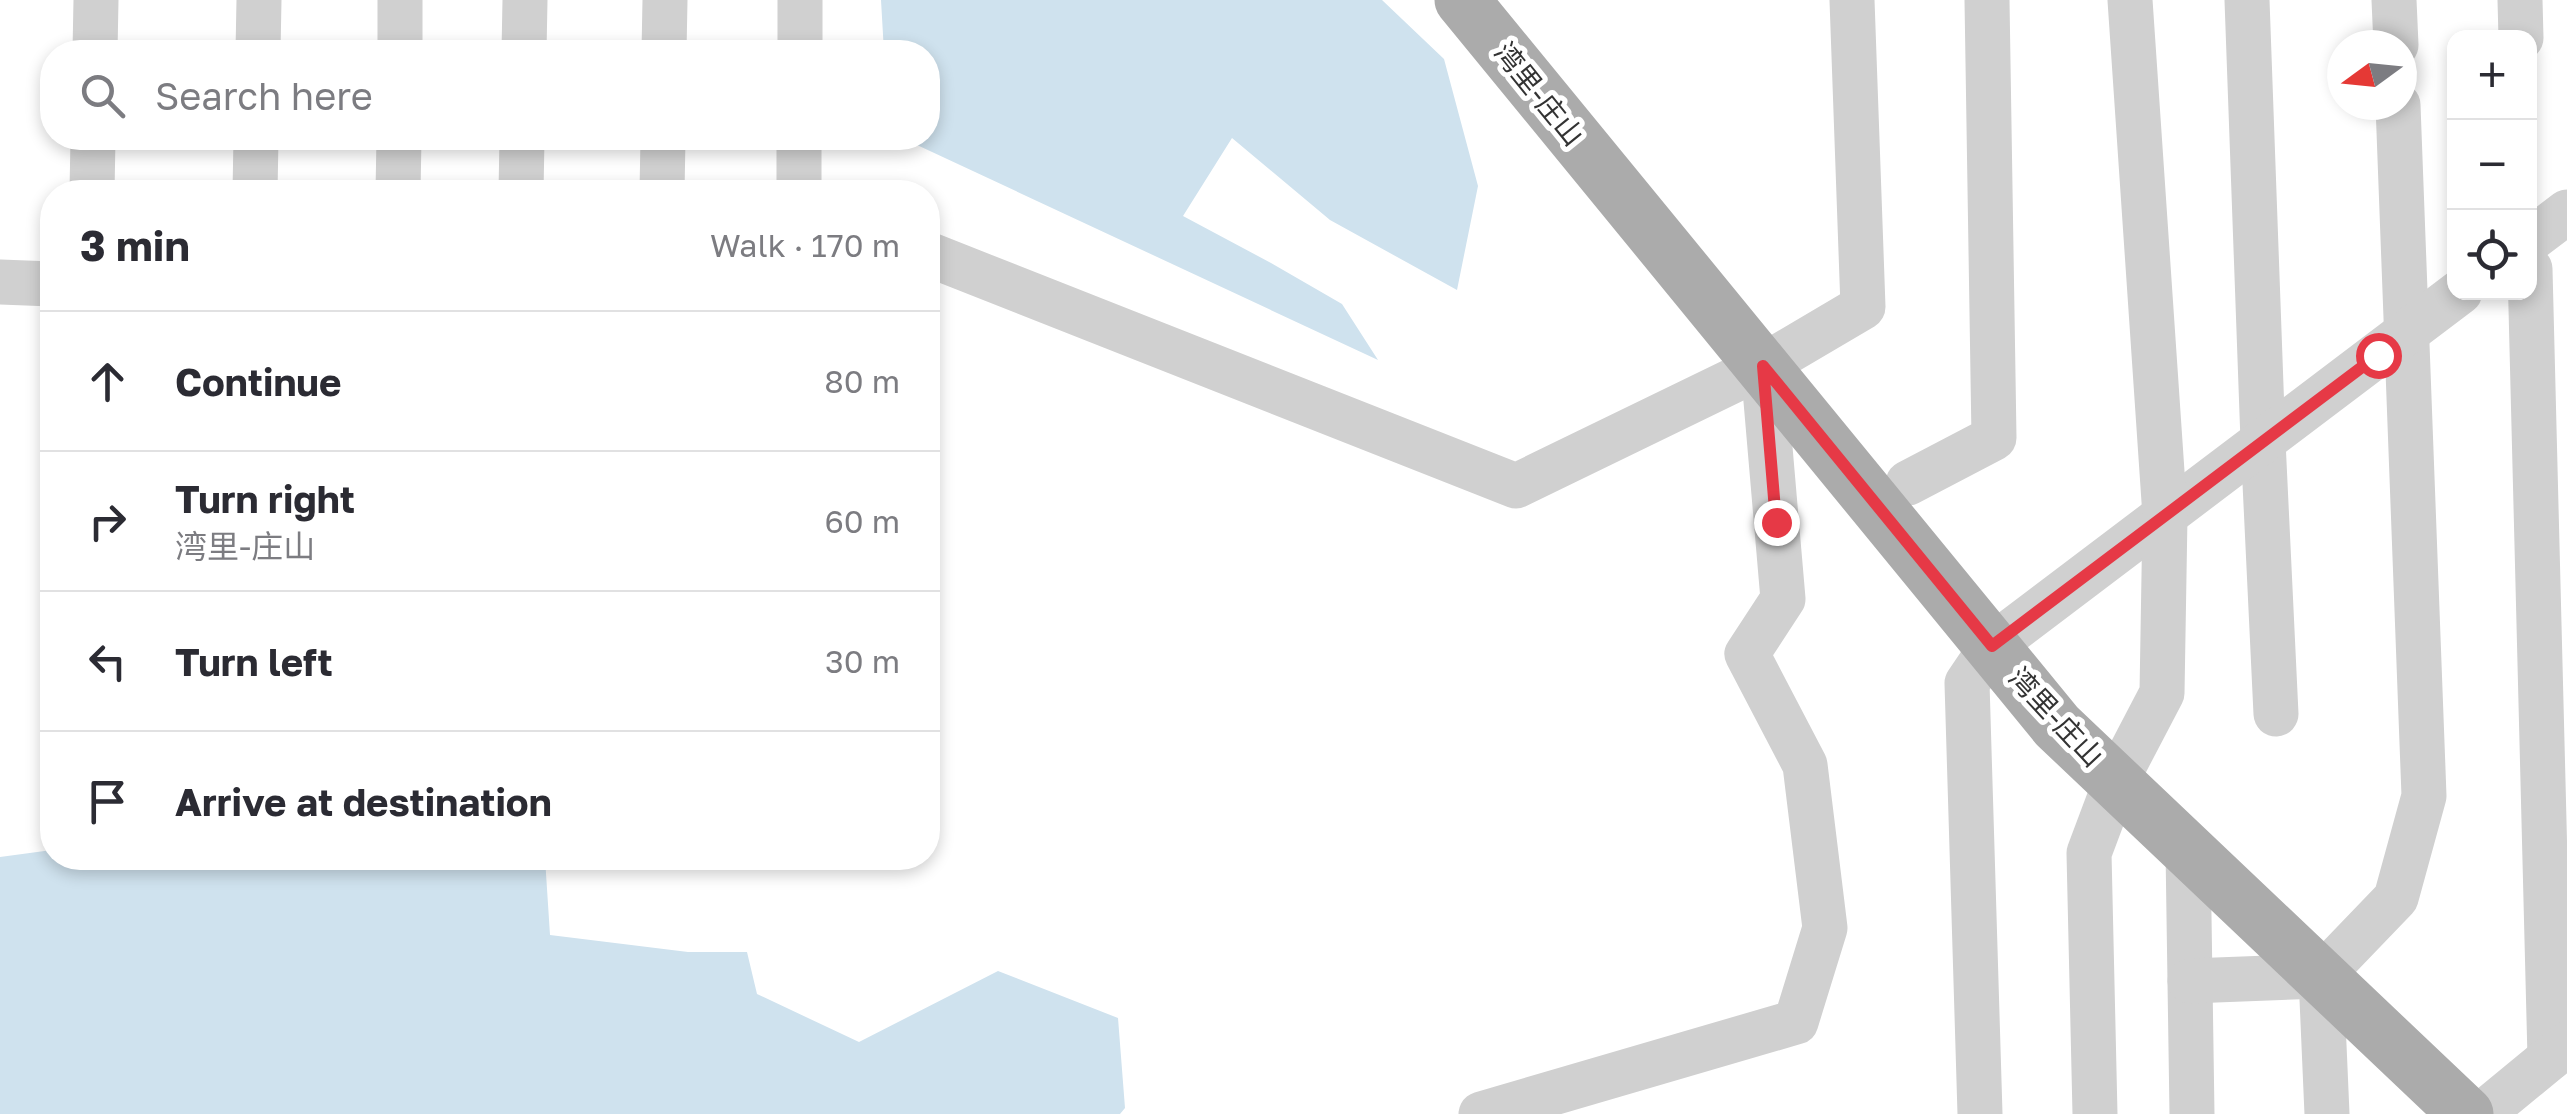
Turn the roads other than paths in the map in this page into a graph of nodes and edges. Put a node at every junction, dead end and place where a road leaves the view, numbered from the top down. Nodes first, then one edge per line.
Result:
1 (96, 0) edge
2 (259, 0) edge
3 (400, 0) edge
4 (525, 0) edge
5 (665, 0) edge
6 (800, 0) edge
7 (1462, 0) edge
8 (1852, 0) edge
9 (1987, 0) edge
10 (2130, 0) edge
11 (2247, 0) edge
12 (2394, 0) edge
13 (2520, 0) edge
14 (2395, 30) edge
15 (2522, 30) edge
16 (95, 40) edge
17 (258, 40) edge
18 (400, 40) edge
19 (524, 40) edge
20 (664, 40) edge
21 (800, 40) edge
22 (2399, 120) edge
23 (94, 150) edge
24 (256, 150) edge
25 (399, 150) edge
26 (522, 150) edge
27 (663, 150) edge
28 (799, 150) edge
29 (92, 180) edge
30 (255, 180) edge
31 (398, 180) edge
32 (520, 180) edge
33 (662, 180) edge
34 (799, 180) edge
35 (2567, 212) edge
36 (2537, 235) edge
37 (940, 259) edge
38 (0, 282) edge
39 (40, 284) edge
40 (2450, 300) edge
41 (2531, 300) edge
42 (2407, 333) junction
43 (1763, 366) junction
44 (2263, 442) junction
45 (1908, 483) dead end
46 (2164, 516) junction
47 (1992, 646) junction
48 (2276, 714) dead end
49 (2116, 781) junction
50 (2188, 850) junction
51 (2320, 976) junction
52 (2190, 981) junction
53 (2558, 1051) edge
54 (1481, 1114) edge
55 (1980, 1114) edge
56 (2095, 1114) edge
57 (2192, 1114) edge
58 (2326, 1114) edge
59 (2466, 1114) edge
60 (2482, 1114) edge

1 - 16 street
2 - 17 street
3 - 18 street
4 - 19 street
5 - 20 street
6 - 21 street
7 - 43 main road, 湾里-庄山
8 - 43 street
9 - 45 street
10 - 46 street
11 - 44 street
12 - 14 street
13 - 15 street
22 - 42 street
23 - 29 street
24 - 30 street
25 - 31 street
26 - 32 street
27 - 33 street
28 - 34 street
35 - 36 street
37 - 43 street
38 - 39 street
40 - 42 street
41 - 53 street
42 - 44 street
42 - 51 street
43 - 47 main road, 湾里-庄山
43 - 54 street
44 - 46 street
44 - 48 street
46 - 47 street
46 - 49 street
47 - 49 main road, 湾里-庄山
47 - 55 street
49 - 50 main road, 湾里-庄山
49 - 56 street
50 - 51 main road, 湾里-庄山
50 - 52 street
51 - 52 street
51 - 58 street
51 - 59 main road, 湾里-庄山
52 - 57 street
53 - 60 street

